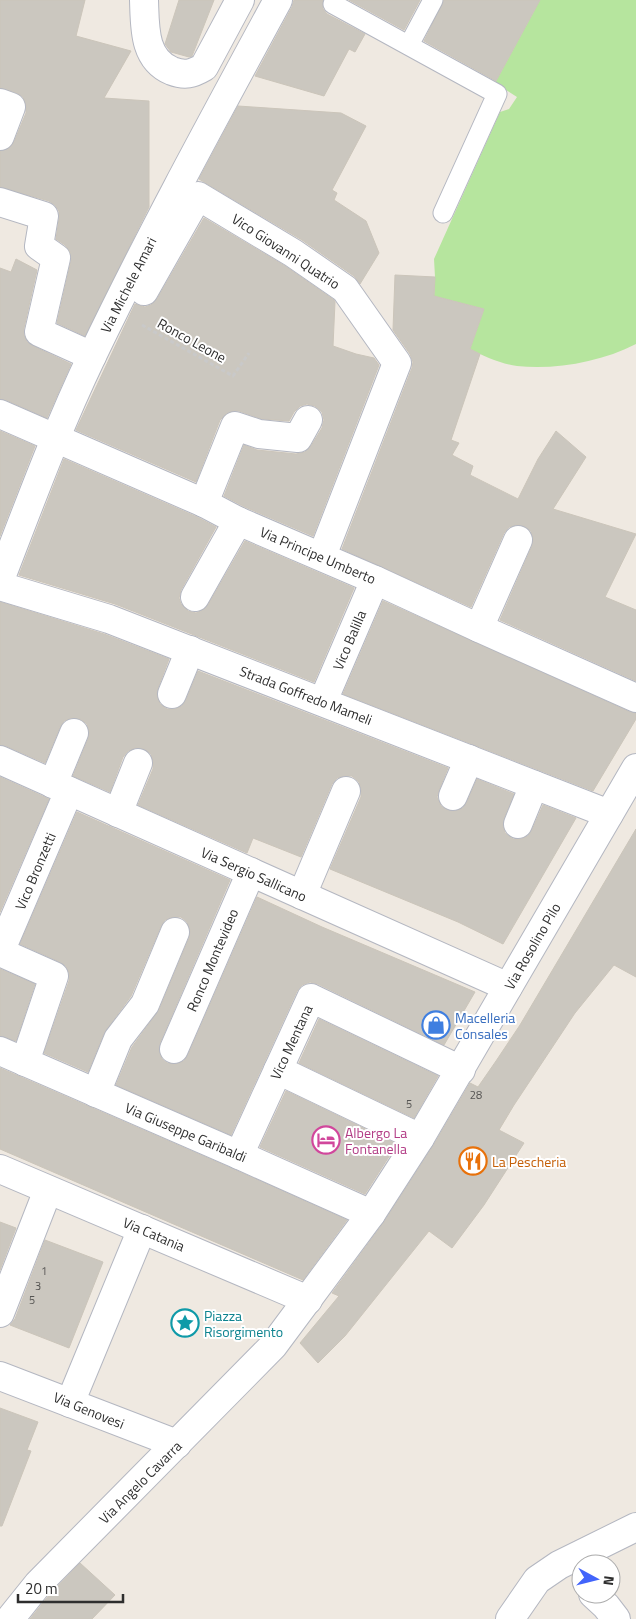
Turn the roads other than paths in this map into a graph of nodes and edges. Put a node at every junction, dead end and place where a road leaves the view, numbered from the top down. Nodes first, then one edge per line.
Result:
1 (144, 0) edge
2 (240, 0) edge
3 (278, 0) edge
4 (433, 0) edge
5 (333, 4) dead end
6 (409, 45) junction
7 (0, 103) edge
8 (0, 136) edge
9 (0, 202) edge
10 (443, 213) dead end
11 (115, 310) junction
12 (92, 356) junction
13 (0, 414) edge
14 (308, 420) dead end
15 (56, 438) junction
16 (204, 503) junction
17 (238, 521) junction
18 (518, 540) dead end
19 (322, 556) junction
20 (0, 580) edge
21 (375, 580) junction
22 (0, 586) edge
23 (195, 597) dead end
24 (479, 628) junction
25 (190, 650) junction
26 (172, 694) dead end
27 (636, 698) edge
28 (323, 701) junction
29 (74, 733) dead end
30 (469, 759) junction
31 (0, 760) edge
32 (138, 763) dead end
33 (636, 768) edge
34 (534, 785) junction
35 (61, 788) junction
36 (346, 791) dead end
37 (454, 796) dead end
38 (118, 813) junction
39 (608, 814) junction
40 (518, 824) dead end
41 (250, 872) junction
42 (302, 895) junction
43 (175, 932) dead end
44 (0, 952) edge
45 (508, 987) junction
46 (174, 1049) dead end
47 (0, 1051) edge
48 (25, 1062) junction
49 (278, 1070) junction
50 (460, 1070) junction
51 (96, 1093) junction
52 (420, 1138) junction
53 (239, 1154) junction
54 (0, 1169) edge
55 (48, 1190) junction
56 (371, 1214) junction
57 (142, 1229) junction
58 (308, 1300) junction
59 (0, 1313) edge
60 (273, 1346) joint
61 (0, 1376) edge
62 (70, 1403) junction
63 (177, 1444) junction
64 (636, 1527) edge
65 (559, 1565) junction
66 (571, 1575) edge
67 (604, 1604) edge
68 (10, 1619) edge
69 (510, 1619) edge
70 (616, 1619) edge

1 - 2 street
3 - 11 street, Via Michele Amari
4 - 6 lane
5 - 6 lane
6 - 10 lane
7 - 8 street
9 - 12 street
11 - 12 street, Via Michele Amari
11 - 19 street, Vico Giovanni Quatrio
12 - 15 street, Via Michele Amari
13 - 15 street, Via Principe Umberto
14 - 16 street
15 - 16 street, Via Principe Umberto
15 - 20 street, Via Michele Amari
16 - 17 street, Via Principe Umberto
17 - 19 street, Via Principe Umberto
17 - 23 street
18 - 24 street
19 - 21 street, Via Principe Umberto
21 - 24 street, Via Principe Umberto
21 - 28 street, Vico Balilla
22 - 25 street, Strada Goffredo Mameli
24 - 27 street, Via Principe Umberto
25 - 26 street
25 - 28 street, Strada Goffredo Mameli
28 - 30 street, Strada Goffredo Mameli
29 - 35 street, Vico Bronzetti
30 - 34 street, Strada Goffredo Mameli
30 - 37 street
31 - 35 street, Via Sergio Sallicano
32 - 38 street
33 - 39 street, Via Rosolino Pilo
34 - 39 street, Strada Goffredo Mameli
34 - 40 street
35 - 38 street, Via Sergio Sallicano
35 - 44 street, Vico Bronzetti
36 - 42 street
38 - 41 street, Via Sergio Sallicano
39 - 45 street, Via Rosolino Pilo
41 - 42 street, Via Sergio Sallicano
41 - 46 street, Ronco Montevideo
42 - 45 street, Via Sergio Sallicano
43 - 51 street
44 - 48 street, Vico Bronzetti
45 - 50 street, Via Rosolino Pilo
47 - 48 street, Via Giuseppe Garibaldi
48 - 51 street, Via Giuseppe Garibaldi
49 - 50 street, Vico Mentana
49 - 52 street
49 - 53 street, Vico Mentana
50 - 52 street, Via Rosolino Pilo
51 - 53 street, Via Giuseppe Garibaldi
52 - 56 street, Via Rosolino Pilo
53 - 56 street, Via Giuseppe Garibaldi
54 - 55 street, Via Catania
55 - 57 street, Via Catania
55 - 59 street
56 - 58 street, Via Rosolino Pilo
57 - 58 street, Via Catania
57 - 62 street
58 - 60 street, Via Rosolino Pilo
60 - 63 street, Via Angelo Cavarra
61 - 62 street, Via Genovesi
62 - 63 street, Via Genovesi
63 - 68 street, Via Angelo Cavarra
64 - 65 street
65 - 66 street
65 - 69 street
67 - 70 street

